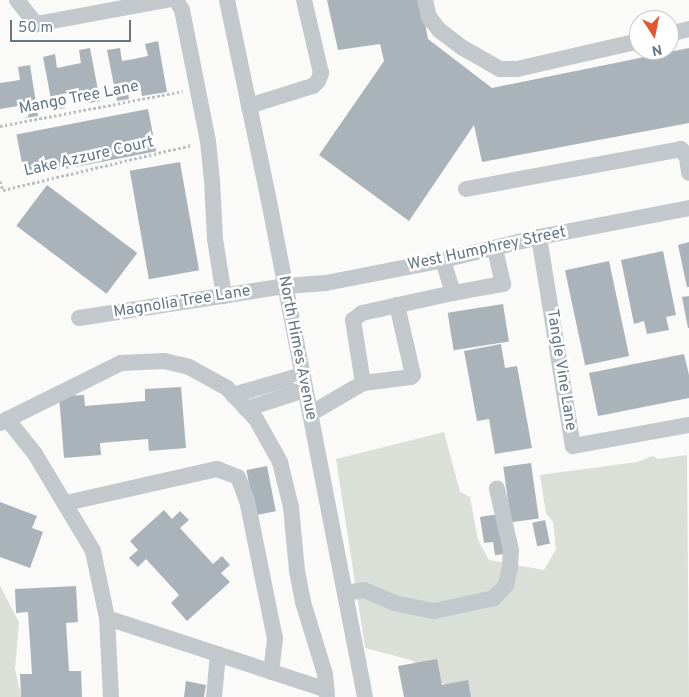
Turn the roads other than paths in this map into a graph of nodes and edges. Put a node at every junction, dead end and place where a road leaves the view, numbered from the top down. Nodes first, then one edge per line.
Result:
1 (17, 0) edge
2 (167, 0) edge
3 (176, 0) edge
4 (227, 0) edge
5 (304, 0) edge
6 (426, 0) edge
7 (629, 43) edge
8 (249, 106) junction
9 (689, 173) edge
10 (466, 189) dead end
11 (689, 208) edge
12 (539, 237) junction
13 (495, 248) junction
14 (443, 260) junction
15 (285, 286) junction
16 (453, 293) junction
17 (224, 296) junction
18 (397, 305) junction
19 (79, 318) dead end
20 (304, 382) junction
21 (363, 383) junction
22 (233, 395) junction
23 (246, 409) junction
24 (310, 414) junction
25 (3, 421) edge
26 (689, 425) edge
27 (497, 489) dead end
28 (66, 504) junction
29 (345, 593) junction
30 (107, 618) junction
31 (218, 654) junction
32 (272, 672) junction
33 (327, 693) edge
34 (111, 697) edge
35 (214, 697) edge
36 (365, 697) edge

1 - 2 street
3 - 17 street
4 - 8 street, North Himes Avenue
5 - 8 street
6 - 7 street
8 - 15 street, North Himes Avenue
9 - 10 street
11 - 12 street, West Humphrey Street
12 - 13 street, West Humphrey Street
12 - 26 street, Tangle Vine Lane
13 - 14 street, West Humphrey Street
13 - 16 street
14 - 15 street, West Humphrey Street
14 - 16 street
15 - 17 street, Magnolia Tree Lane
15 - 20 street, North Himes Avenue
16 - 18 street
17 - 19 street, Magnolia Tree Lane
18 - 21 street
18 - 21 street
20 - 22 street
20 - 23 street
20 - 24 street, North Himes Avenue
21 - 24 street
22 - 23 street
22 - 25 street
23 - 33 street
24 - 29 street, North Himes Avenue
25 - 28 street
27 - 29 street
28 - 30 street
28 - 32 street
29 - 36 street, North Himes Avenue
30 - 31 street
30 - 34 street
31 - 32 street
31 - 35 street
32 - 33 street

